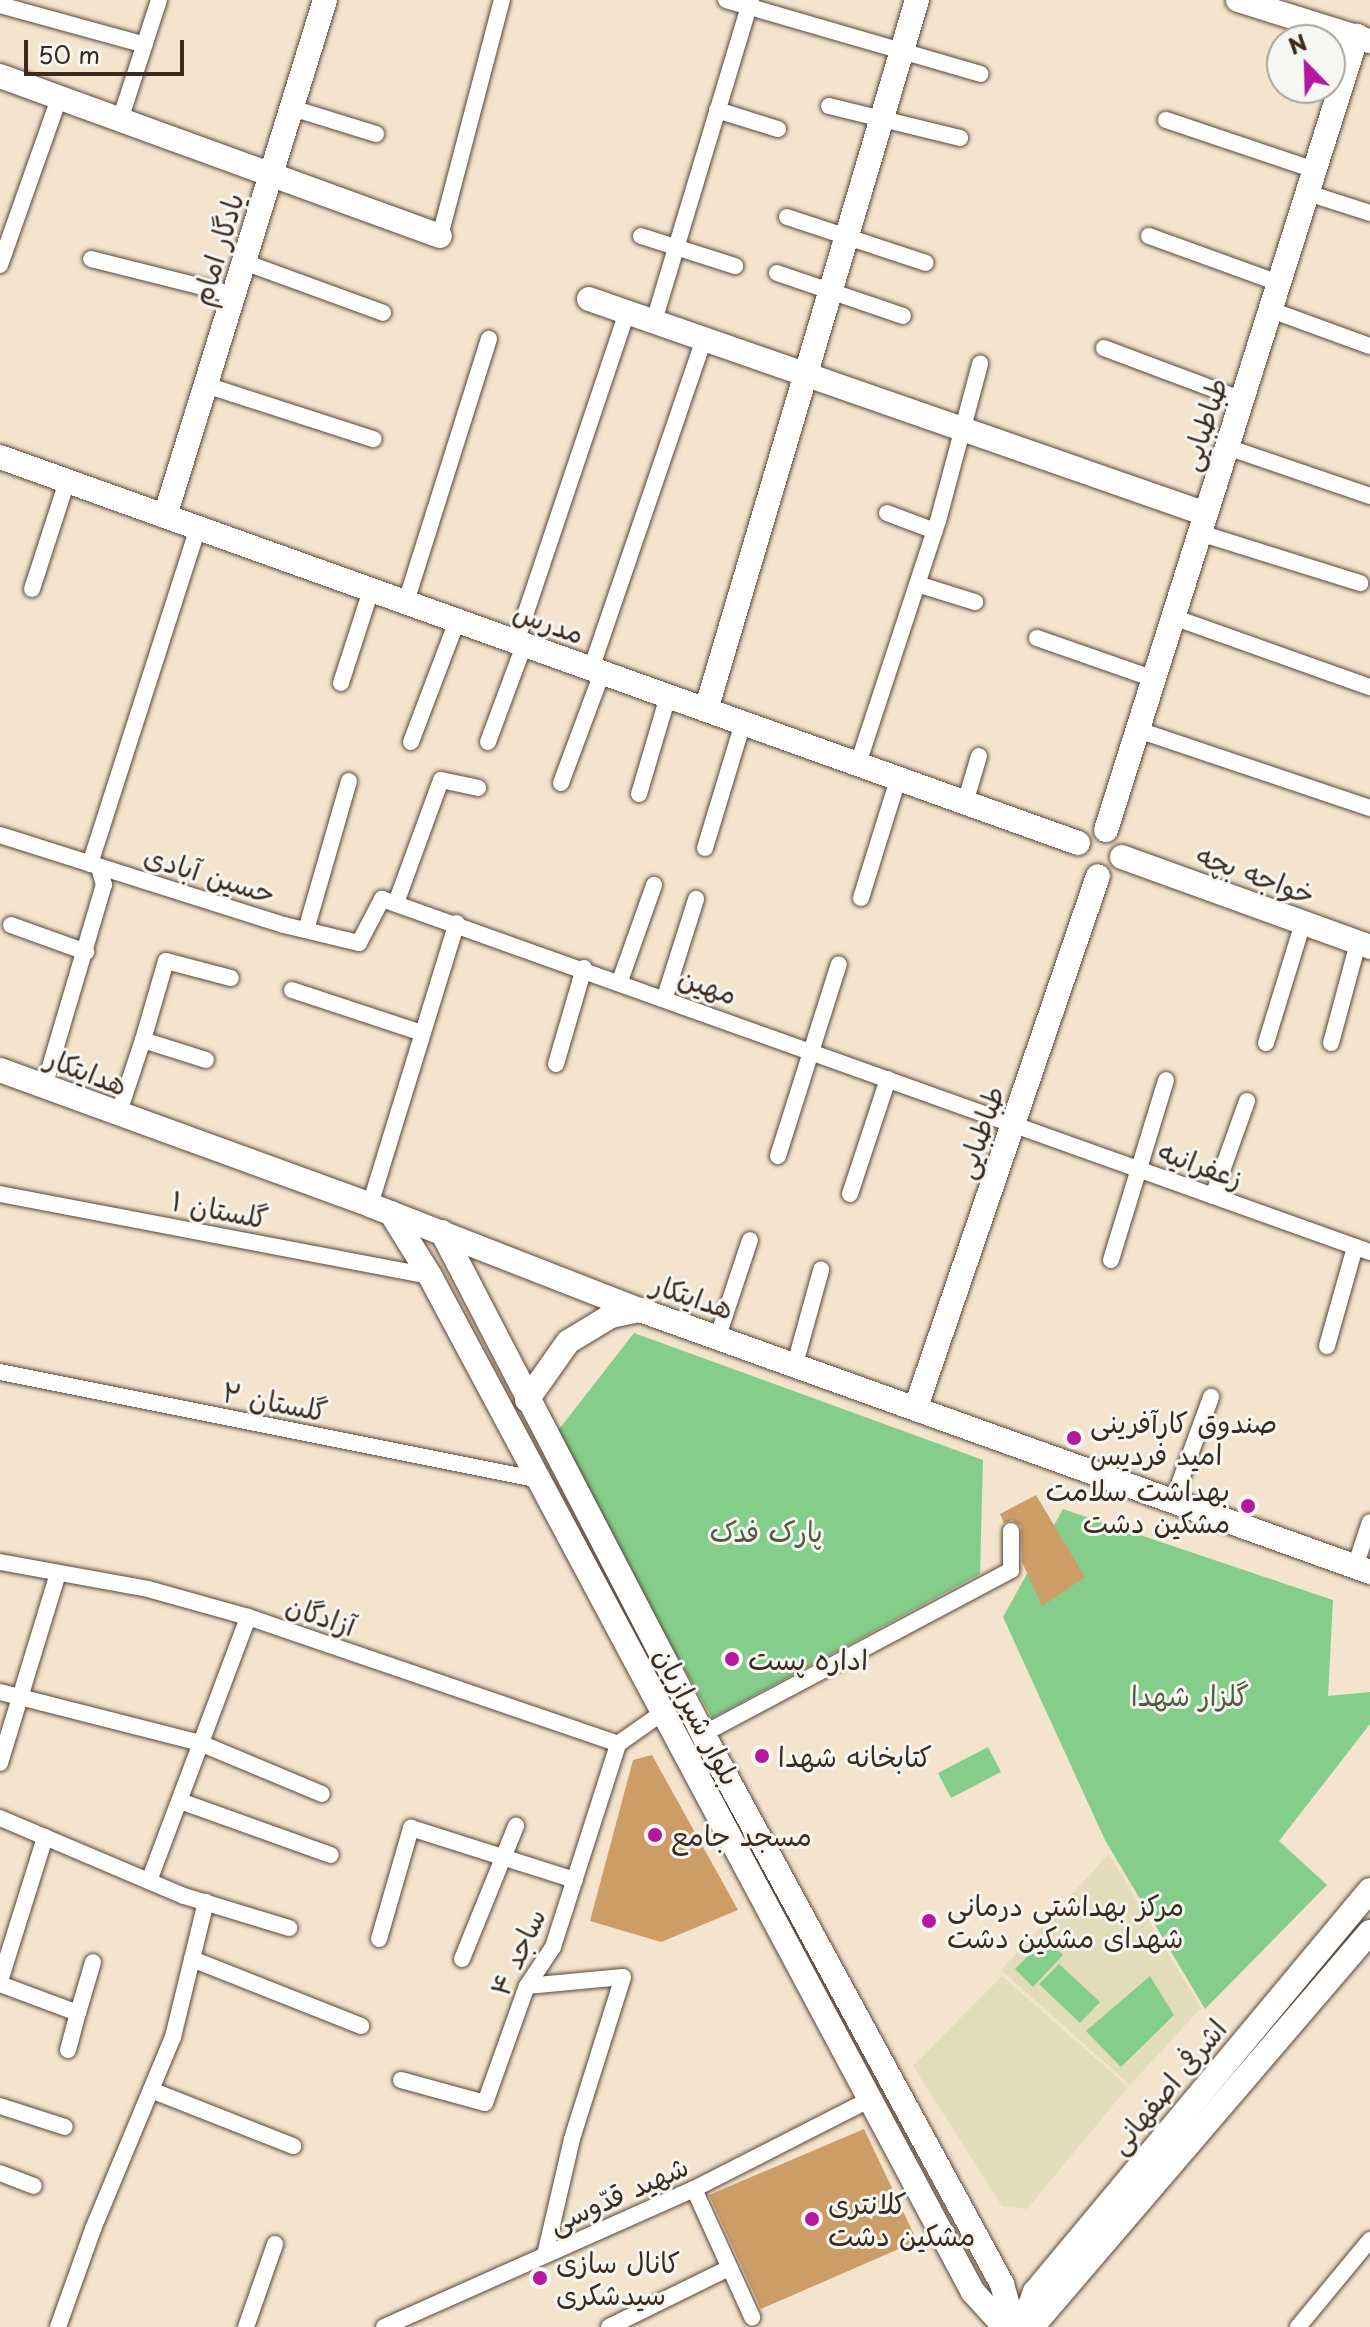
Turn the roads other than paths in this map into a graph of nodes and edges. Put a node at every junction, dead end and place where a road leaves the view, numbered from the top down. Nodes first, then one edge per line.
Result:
1 (159, 0) edge
2 (325, 0) edge
3 (504, 0) edge
4 (726, 0) edge
5 (917, 0) edge
6 (1238, 0) edge
7 (750, 3) edge
8 (0, 5) edge
9 (1363, 39) edge
10 (145, 45) junction
11 (901, 51) junction
12 (980, 74) dead end
13 (0, 76) edge
14 (59, 98) junction
15 (829, 106) dead end
16 (292, 108) junction
17 (717, 110) junction
18 (120, 120) junction
19 (881, 120) junction
20 (1166, 120) dead end
21 (778, 129) dead end
22 (376, 134) dead end
23 (960, 138) dead end
24 (271, 175) junction
25 (1312, 181) junction
26 (1370, 213) edge
27 (787, 217) dead end
28 (440, 236) joint
29 (641, 236) dead end
30 (1149, 236) dead end
31 (846, 237) junction
32 (676, 248) junction
33 (91, 259) dead end
34 (244, 262) junction
35 (926, 263) dead end
36 (0, 265) edge
37 (735, 266) dead end
38 (777, 273) dead end
39 (1279, 283) junction
40 (831, 290) junction
41 (234, 295) junction
42 (589, 299) dead end
43 (1271, 310) junction
44 (627, 312) junction
45 (383, 313) dead end
46 (903, 316) dead end
47 (654, 321) junction
48 (489, 339) dead end
49 (704, 339) junction
50 (1370, 346) edge
51 (1104, 348) dead end
52 (980, 364) dead end
53 (805, 375) junction
54 (206, 385) junction
55 (1242, 400) junction
56 (960, 428) junction
57 (373, 439) dead end
58 (1227, 447) junction
59 (0, 457) edge
60 (67, 481) junction
61 (1370, 496) edge
62 (887, 513) dead end
63 (165, 516) junction
64 (1203, 523) junction
65 (198, 528) junction
66 (935, 531) junction
67 (1360, 583) dead end
68 (917, 584) junction
69 (32, 589) dead end
70 (371, 590) junction
71 (406, 602) junction
72 (975, 602) dead end
73 (1173, 617) junction
74 (457, 621) junction
75 (1037, 638) dead end
76 (520, 643) junction
77 (597, 671) junction
78 (1154, 679) junction
79 (341, 683) dead end
80 (1370, 687) edge
81 (668, 696) junction
82 (706, 710) junction
83 (743, 723) junction
84 (1138, 730) junction
85 (411, 742) dead end
86 (488, 742) dead end
87 (979, 756) dead end
88 (858, 764) junction
89 (898, 779) junction
90 (349, 781) dead end
91 (561, 783) dead end
92 (478, 788) dead end
93 (639, 794) dead end
94 (965, 803) junction
95 (1370, 808) edge
96 (1106, 830) junction
97 (0, 835) edge
98 (1078, 843) junction
99 (705, 848) dead end
100 (1122, 857) junction
101 (95, 865) junction
102 (1098, 876) junction
103 (654, 885) dead end
104 (861, 898) dead end
105 (696, 899) dead end
106 (389, 901) junction
107 (457, 923) junction
108 (1303, 923) junction
109 (11, 925) dead end
110 (306, 930) junction
111 (1364, 945) edge
112 (86, 952) junction
113 (839, 964) dead end
114 (584, 968) junction
115 (231, 978) dead end
116 (620, 981) junction
117 (292, 990) dead end
118 (665, 997) junction
119 (422, 1033) junction
120 (143, 1040) junction
121 (1266, 1043) dead end
122 (1331, 1043) dead end
123 (814, 1052) junction
124 (206, 1060) dead end
125 (556, 1064) dead end
126 (0, 1070) edge
127 (888, 1079) junction
128 (1166, 1080) dead end
129 (44, 1087) junction
130 (1247, 1101) dead end
131 (118, 1115) junction
132 (1014, 1124) junction
133 (778, 1156) dead end
134 (1140, 1170) junction
135 (0, 1194) edge
136 (850, 1194) dead end
137 (1213, 1196) junction
138 (380, 1209) junction
139 (442, 1232) junction
140 (750, 1240) dead end
141 (1365, 1248) edge
142 (1111, 1260) dead end
143 (458, 1261) junction
144 (821, 1270) dead end
145 (430, 1276) junction
146 (640, 1310) junction
147 (718, 1336) junction
148 (1327, 1346) dead end
149 (795, 1364) junction
150 (0, 1372) edge
151 (1211, 1397) dead end
152 (527, 1400) junction
153 (916, 1407) junction
154 (540, 1480) junction
155 (1173, 1501) junction
156 (1370, 1522) edge
157 (1011, 1531) dead end
158 (0, 1562) edge
159 (1363, 1569) edge
160 (57, 1576) junction
161 (248, 1617) junction
162 (0, 1692) edge
163 (20, 1697) junction
164 (662, 1713) junction
165 (703, 1734) junction
166 (200, 1743) junction
167 (618, 1744) junction
168 (0, 1763) edge
169 (322, 1794) dead end
170 (180, 1801) junction
171 (0, 1818) edge
172 (516, 1826) dead end
173 (45, 1837) junction
174 (331, 1855) dead end
175 (504, 1857) junction
176 (575, 1880) junction
177 (149, 1881) junction
178 (1370, 1890) edge
179 (206, 1902) junction
180 (289, 1928) dead end
181 (1370, 1932) edge
182 (379, 1939) dead end
183 (192, 1959) junction
184 (462, 1959) dead end
185 (93, 1962) dead end
186 (0, 1983) edge
187 (527, 1986) junction
188 (78, 2013) junction
189 (361, 2026) dead end
190 (68, 2050) dead end
191 (401, 2080) dead end
192 (151, 2090) junction
193 (869, 2100) junction
194 (0, 2106) edge
195 (65, 2127) dead end
196 (293, 2146) dead end
197 (0, 2173) edge
198 (34, 2186) dead end
199 (694, 2189) junction
200 (1370, 2240) edge
201 (275, 2244) dead end
202 (545, 2255) junction
203 (729, 2268) junction
204 (752, 2317) dead end
205 (58, 2327) edge
206 (246, 2327) edge
207 (384, 2327) edge
208 (609, 2327) edge
209 (1005, 2327) edge
210 (1014, 2327) edge
211 (1022, 2327) edge
212 (1032, 2327) edge
213 (1298, 2327) edge

1 - 10 street
2 - 16 street, یادگار امام
3 - 28 street
4 - 7 street
5 - 11 street
6 - 9 street
7 - 11 street
7 - 17 street
8 - 10 street
9 - 25 street, طباطبایی
10 - 18 street
11 - 12 street
11 - 19 street
13 - 14 street
14 - 18 street
14 - 36 street
15 - 19 street
16 - 22 street
16 - 24 street, یادگار امام
17 - 21 street
17 - 32 street
18 - 24 street
19 - 23 street
19 - 31 street
20 - 25 street
24 - 28 street
24 - 34 street, یادگار امام
25 - 26 street
25 - 39 street, طباطبایی
27 - 31 street
29 - 32 street
30 - 39 street
31 - 35 street
31 - 40 street
32 - 37 street
32 - 47 street
33 - 41 street
34 - 41 street, یادگار امام
34 - 45 street
38 - 40 street
39 - 43 street, طباطبایی
40 - 46 street
40 - 53 street
41 - 54 street, یادگار امام
42 - 44 street
43 - 50 street
43 - 55 street, طباطبایی
44 - 47 street
44 - 76 street
47 - 49 street
48 - 71 street
49 - 53 street
49 - 77 street
51 - 55 street
52 - 56 street
53 - 56 street
53 - 82 street
54 - 57 street
54 - 63 street, یادگار امام
55 - 58 street, طباطبایی
56 - 64 street
56 - 66 street
58 - 61 street
58 - 64 street, طباطبایی
59 - 60 street, مدرس
60 - 63 street, مدرس
60 - 69 street
62 - 66 street
63 - 65 street, مدرس
64 - 67 street
64 - 73 street, طباطبایی
65 - 70 street, مدرس
65 - 101 street
66 - 68 street
68 - 72 street
68 - 88 street
70 - 71 street, مدرس
70 - 79 street
71 - 74 street, مدرس
73 - 78 street, طباطبایی
73 - 80 street
74 - 76 street, مدرس
74 - 85 street
75 - 78 street
76 - 77 street, مدرس
76 - 86 street
77 - 81 street, مدرس
77 - 91 street
78 - 84 street, طباطبایی
81 - 82 street, مدرس
81 - 93 street
82 - 83 street, مدرس
83 - 88 street, مدرس
83 - 99 street
84 - 95 street
84 - 96 street, طباطبایی
87 - 94 street
88 - 89 street, مدرس
89 - 94 street, مدرس
89 - 104 street
90 - 110 street
92 - 106 street
94 - 98 street, مدرس
96 - 98 street
96 - 100 street
97 - 101 street, حسین آبادی
98 - 102 street
100 - 102 street
100 - 108 street, خواجه بچه
101 - 110 street, حسین آبادی
101 - 112 street
102 - 132 street, طباطبایی
103 - 116 street
105 - 118 street
106 - 107 street, مهین
106 - 110 street, حسین آبادی
107 - 114 street, مهین
107 - 119 street
108 - 111 street, خواجه بچه
108 - 121 street
109 - 112 street
111 - 122 street
112 - 129 street
113 - 123 street
114 - 116 street, مهین
114 - 125 street
115 - 120 street
116 - 118 street, مهین
117 - 119 street
118 - 123 street, مهین
119 - 138 street
120 - 124 street
120 - 131 street
123 - 127 street, مهین
123 - 133 street
126 - 129 street, هدایتکار
127 - 132 street, مهین
127 - 136 street
128 - 134 street
129 - 131 street, هدایتکار
130 - 137 street
131 - 138 street, هدایتکار
132 - 134 street, زعفرانیه
132 - 153 street, طباطبایی
134 - 137 street, زعفرانیه
134 - 142 street
135 - 145 street, گلستان ۱
137 - 141 street, زعفرانیه
138 - 139 street, هدایتکار
138 - 145 street, بلوار شیرازیان
139 - 143 street, بلوار شیرازیان
139 - 146 street, هدایتکار
140 - 147 street
141 - 148 street
143 - 145 street
143 - 152 street, بلوار شیرازیان
144 - 149 street
145 - 154 street, بلوار شیرازیان
146 - 147 street, هدایتکار
146 - 152 street
147 - 149 street, هدایتکار
149 - 153 street, هدایتکار
150 - 154 street, گلستان ۲
151 - 155 street
152 - 165 street, بلوار شیرازیان
153 - 155 street, هدایتکار
154 - 164 street, بلوار شیرازیان
155 - 159 street, هدایتکار
156 - 159 street
157 - 165 street
158 - 160 street, آزادگان
160 - 161 street, آزادگان
160 - 163 street
161 - 166 street
161 - 167 street, آزادگان
162 - 163 street
163 - 166 street
163 - 168 street
164 - 167 street
164 - 193 street, بلوار شیرازیان
165 - 210 street, بلوار شیرازیان
166 - 169 street
166 - 170 street
167 - 176 street, ساجد ۴
170 - 174 street
170 - 177 street
171 - 173 street
172 - 175 street
173 - 177 street
173 - 186 street
175 - 176 street
175 - 182 street
175 - 184 street
176 - 187 street, ساجد ۴
177 - 179 street
178 - 211 street, اشرفی اصفهانی
179 - 180 street
179 - 183 street
181 - 212 street, اشرفی اصفهانی
183 - 189 street
183 - 192 street
185 - 188 street
186 - 188 street
187 - 191 street, ساجد ۴
187 - 202 street
188 - 190 street
192 - 196 street
192 - 205 street
193 - 199 street, شهید قدّوسی
193 - 209 street, بلوار شیرازیان
194 - 195 street
197 - 198 street
199 - 202 street, شهید قدّوسی
199 - 203 street
200 - 213 street
201 - 206 street
202 - 207 street, شهید قدّوسی
203 - 204 street
203 - 208 street

